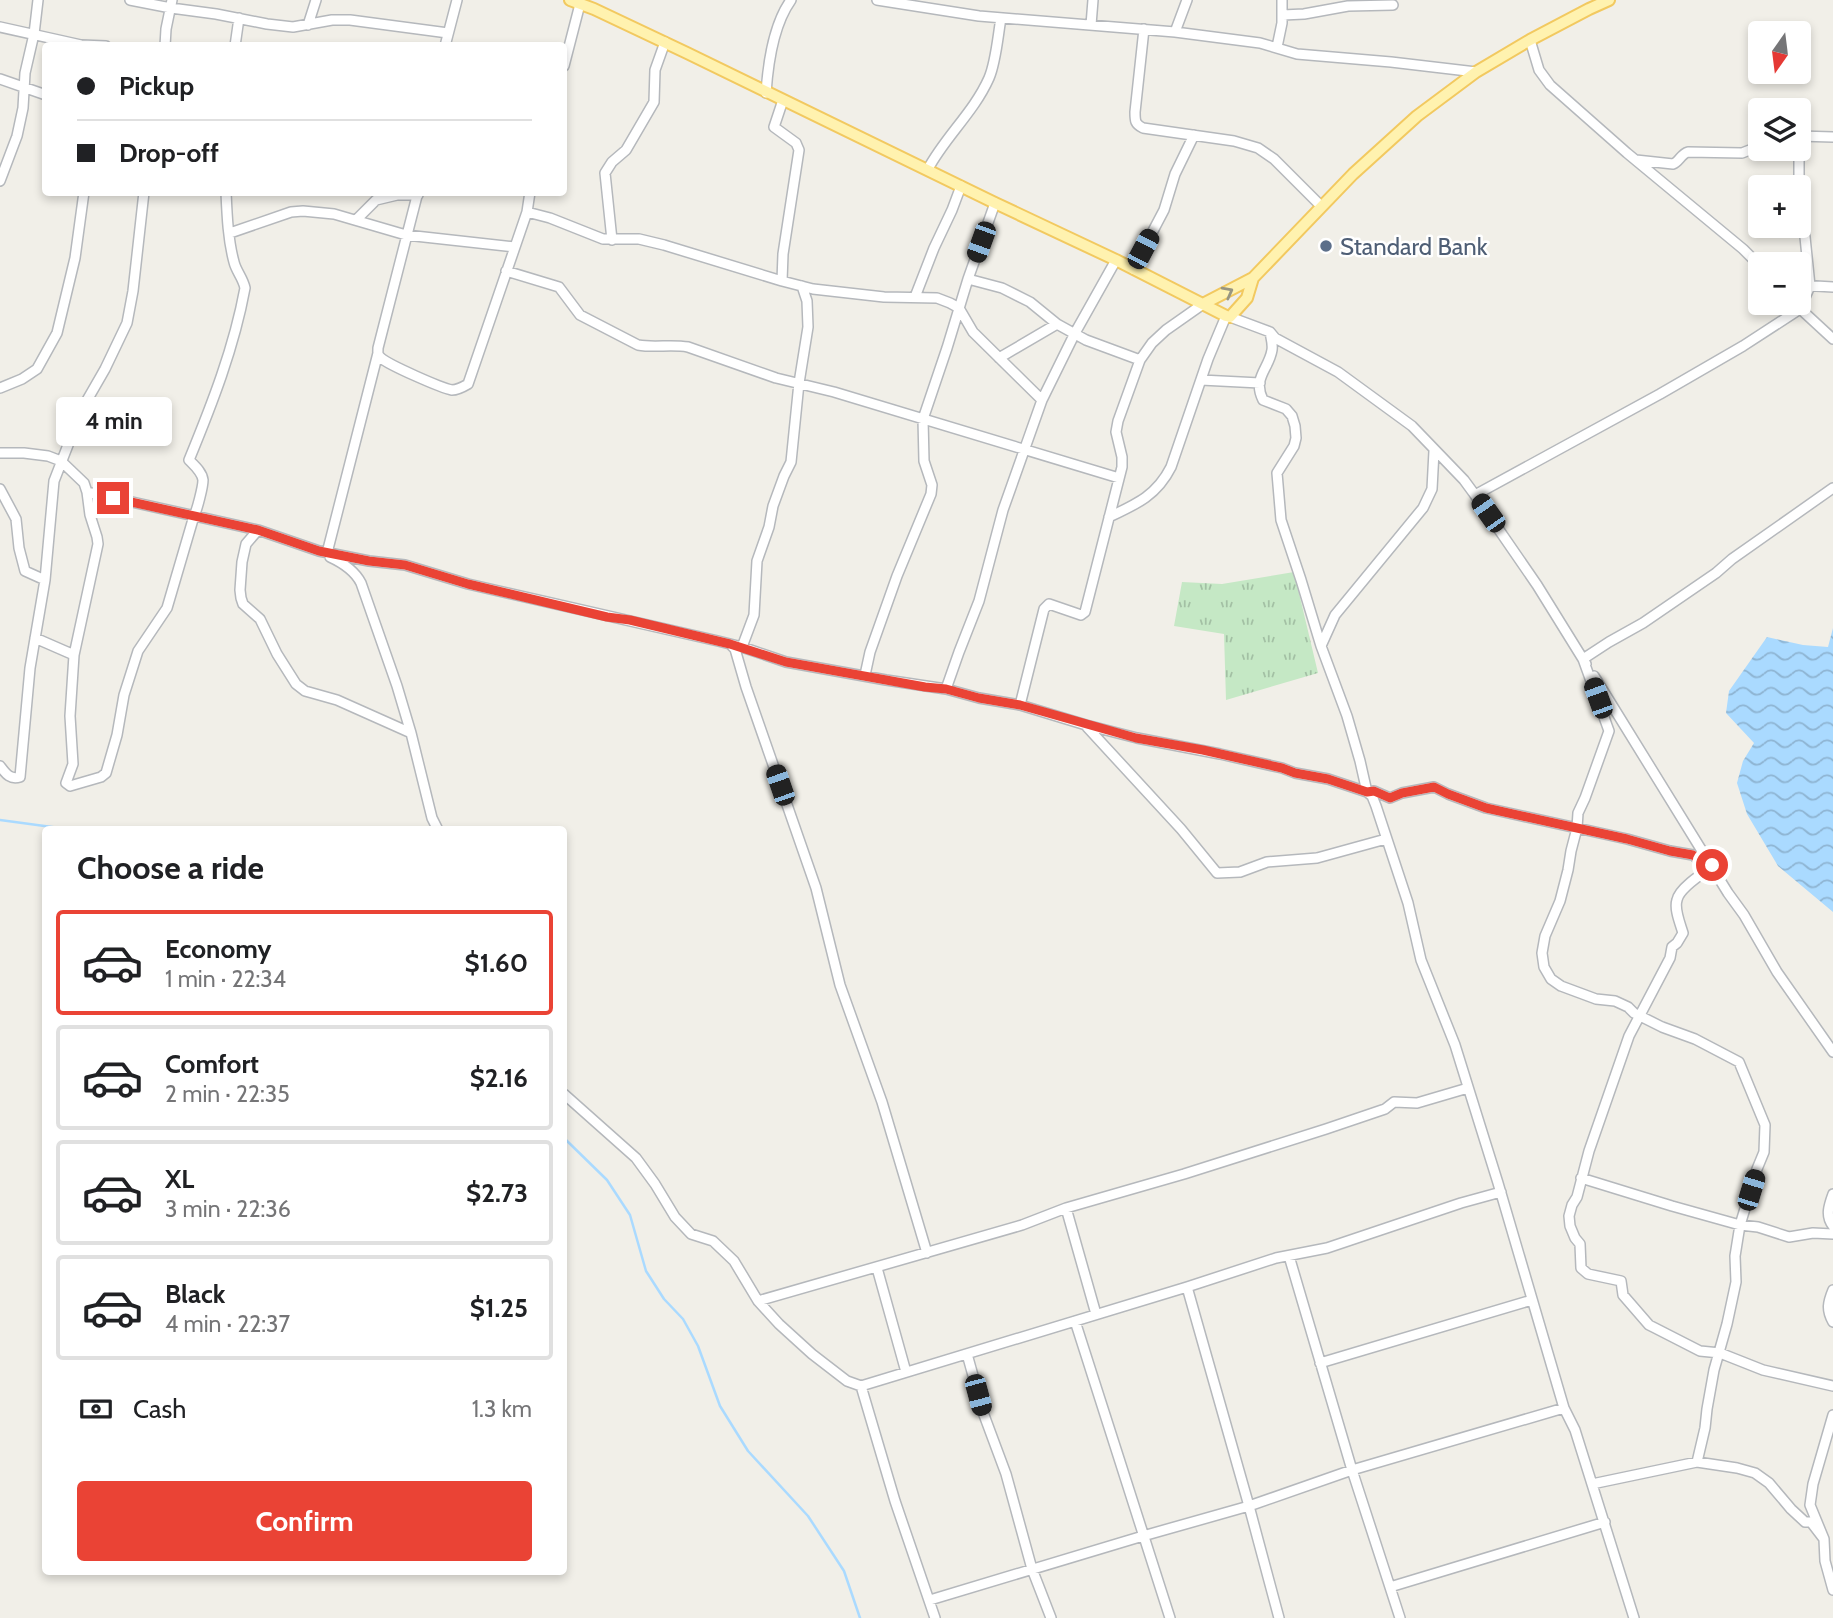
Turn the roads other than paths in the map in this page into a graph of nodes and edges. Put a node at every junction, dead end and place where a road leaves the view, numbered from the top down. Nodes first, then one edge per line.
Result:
1 (38, 0) edge
2 (130, 0) edge
3 (316, 0) edge
4 (457, 0) edge
5 (790, 0) edge
6 (877, 0) edge
7 (1093, 0) edge
8 (1186, 0) edge
9 (1282, 0) edge
10 (1609, 0) edge
11 (575, 2) edge
12 (907, 2) edge
13 (1346, 3) edge
14 (172, 4) edge
15 (183, 4) edge
16 (596, 5) edge
17 (1393, 5) dead end
18 (1283, 15) junction
19 (239, 18) junction
20 (1001, 18) junction
21 (308, 25) junction
22 (1091, 25) junction
23 (0, 27) edge
24 (1144, 29) junction
25 (1175, 32) junction
26 (448, 33) junction
27 (34, 34) junction
28 (1530, 40) junction
29 (68, 42) edge
30 (165, 42) edge
31 (236, 42) edge
32 (447, 42) edge
33 (665, 43) junction
34 (1277, 47) junction
35 (567, 49) edge
36 (1476, 72) junction
37 (0, 79) edge
38 (24, 87) junction
39 (766, 93) junction
40 (42, 94) edge
41 (783, 100) junction
42 (1194, 135) junction
43 (1811, 136) edge
44 (1833, 137) edge
45 (1748, 151) edge
46 (1636, 160) junction
47 (928, 169) junction
48 (0, 179) edge
49 (961, 186) junction
50 (83, 196) edge
51 (144, 196) edge
52 (226, 196) edge
53 (393, 196) edge
54 (417, 196) edge
55 (529, 196) edge
56 (995, 203) junction
57 (1321, 206) junction
58 (527, 212) junction
59 (356, 220) junction
60 (230, 233) junction
61 (406, 235) junction
62 (612, 240) junction
63 (515, 247) junction
64 (1748, 255) edge
65 (1116, 260) junction
66 (1133, 269) junction
67 (506, 271) junction
68 (1252, 278) junction
69 (968, 279) junction
70 (782, 281) junction
71 (802, 286) junction
72 (1811, 286) edge
73 (1833, 287) edge
74 (915, 297) junction
75 (1203, 304) junction
76 (959, 308) junction
77 (1785, 315) edge
78 (1807, 315) edge
79 (1228, 317) junction
80 (1058, 324) junction
81 (1270, 332) junction
82 (1075, 333) junction
83 (1833, 338) edge
84 (378, 353) junction
85 (999, 358) junction
86 (1140, 360) junction
87 (1201, 380) junction
88 (799, 383) junction
89 (1259, 383) junction
90 (0, 387) edge
91 (1042, 400) junction
92 (923, 419) junction
93 (1025, 450) junction
94 (1434, 451) junction
95 (0, 453) edge
96 (61, 461) junction
97 (1119, 478) junction
98 (1833, 488) edge
99 (0, 489) edge
100 (87, 492) junction
101 (1475, 495) junction
102 (194, 516) junction
103 (1109, 517) junction
104 (258, 530) junction
105 (323, 552) junction
106 (45, 580) junction
107 (35, 638) junction
108 (730, 644) junction
109 (1321, 646) junction
110 (742, 647) junction
111 (74, 655) junction
112 (1583, 659) junction
113 (865, 675) junction
114 (946, 689) junction
115 (1020, 705) junction
116 (1086, 725) junction
117 (411, 733) junction
118 (0, 766) edge
119 (1367, 792) junction
120 (436, 826) edge
121 (1577, 828) junction
122 (1386, 839) junction
123 (1710, 867) junction
124 (1639, 1015) junction
125 (1833, 1052) edge
126 (1468, 1088) junction
127 (567, 1097) edge
128 (1581, 1178) junction
129 (1501, 1192) junction
130 (1833, 1194) edge
131 (1066, 1208) junction
132 (1741, 1225) junction
133 (1833, 1226) edge
134 (1833, 1234) edge
135 (927, 1253) junction
136 (1289, 1256) junction
137 (877, 1268) junction
138 (1187, 1287) junction
139 (1833, 1290) edge
140 (1532, 1300) junction
141 (758, 1301) junction
142 (1096, 1314) junction
143 (1075, 1321) junction
144 (1833, 1322) edge
145 (1720, 1353) junction
146 (967, 1354) junction
147 (1320, 1363) junction
148 (906, 1373) junction
149 (861, 1386) junction
150 (1833, 1386) edge
151 (1564, 1408) junction
152 (1833, 1415) edge
153 (1697, 1462) junction
154 (1352, 1470) junction
155 (1592, 1484) junction
156 (1249, 1506) junction
157 (1605, 1522) junction
158 (1143, 1535) junction
159 (1824, 1539) junction
160 (1032, 1569) junction
161 (1390, 1587) junction
162 (1833, 1590) edge
163 (929, 1600) junction
164 (935, 1618) edge
165 (1051, 1618) edge
166 (1170, 1618) edge
167 (1279, 1618) edge
168 (1400, 1618) edge
169 (1634, 1618) edge

1 - 27 street
2 - 14 street
3 - 21 street
4 - 26 street
5 - 39 street
6 - 12 street
7 - 22 street
8 - 25 street
9 - 18 street
10 - 28 main road
11 - 16 main road
11 - 35 street
12 - 20 street
13 - 17 street
13 - 18 street
14 - 15 street
14 - 30 street
15 - 19 street
16 - 33 main road
18 - 34 street
19 - 21 street
19 - 31 street
20 - 22 street
20 - 47 street
21 - 26 street
22 - 24 street
23 - 27 street
24 - 25 street
24 - 42 street
25 - 34 street
26 - 32 street
27 - 29 street
27 - 38 street
28 - 36 main road
28 - 46 street
33 - 39 main road
33 - 62 street
34 - 36 street
36 - 57 main road
37 - 38 street
38 - 40 street
38 - 48 street
39 - 41 main road
41 - 47 main road
41 - 70 street
42 - 57 street
42 - 66 street
43 - 44 street
45 - 46 street
46 - 64 street
47 - 49 main road
49 - 56 main road
49 - 74 street
50 - 90 street
51 - 96 street
52 - 60 street
53 - 59 street
54 - 61 street
55 - 58 street
56 - 65 main road
56 - 69 street
57 - 68 main road
58 - 62 street
58 - 63 street
59 - 60 street
59 - 61 street
60 - 102 street
61 - 63 street
61 - 84 street
62 - 70 street
63 - 67 street
65 - 66 main road
65 - 82 street
66 - 75 main road
67 - 84 street
67 - 88 street
75 -> 68 main road
68 - 79 main road
69 - 76 street
69 - 80 street
70 - 71 street
71 - 74 street
71 - 88 street
72 - 73 street
74 - 76 street
75 - 79 main road
75 - 86 street
76 - 85 street
76 - 92 street
77 - 101 street
78 - 83 street
79 - 81 street
79 - 87 street
80 - 82 street
80 - 85 street
81 - 89 street
81 - 94 street
82 - 86 street
82 - 91 street
84 - 105 street
85 - 91 street
86 - 97 street
87 - 89 street
87 - 103 street
88 - 92 street
88 - 110 street
89 - 109 street
91 - 93 street
92 - 93 street
92 - 113 street
93 - 97 street
93 - 114 street
94 - 101 street
94 - 109 street
95 - 96 street
96 - 100 street
96 - 106 street
97 - 103 street
98 - 112 street
99 - 106 street
100 - 102 street
100 - 111 street
101 - 112 street
102 - 104 street
102 - 111 street
103 - 115 street
104 - 105 street
104 - 117 street
105 - 108 street
105 - 117 street
106 - 107 street
107 - 111 street
107 - 118 street
108 - 110 street
108 - 135 street
109 - 119 street
110 - 113 street
112 - 121 street
112 - 123 street
113 - 114 street
114 - 115 street
115 - 116 street
116 - 119 street
116 - 122 street
117 - 120 street
119 - 121 street
119 - 122 street
121 - 123 street
121 - 124 street
122 - 126 street
123 - 124 street
123 - 125 street
124 - 128 street
124 - 132 street
126 - 129 street
126 - 131 street
127 - 141 street
128 - 132 street
128 - 145 street
129 - 136 street
129 - 140 street
130 - 133 street
131 - 135 street
131 - 142 street
132 - 134 street
132 - 145 street
135 - 137 street
136 - 138 street
136 - 147 street
137 - 141 street
137 - 148 street
138 - 142 street
138 - 156 street
139 - 144 street
140 - 147 street
140 - 151 street
141 - 149 street
142 - 143 street
143 - 146 street
143 - 158 street
145 - 150 street
145 - 153 street
146 - 148 street
146 - 160 street
147 - 154 street
148 - 149 street
149 - 163 street
151 - 154 street
151 - 155 street
152 - 159 street
153 - 155 street
153 - 159 street
154 - 156 street
154 - 161 street
155 - 157 street
156 - 158 street
156 - 167 street
157 - 161 street
157 - 169 street
158 - 160 street
158 - 166 street
159 - 162 street
160 - 163 street
160 - 165 street
161 - 168 street
163 - 164 street

